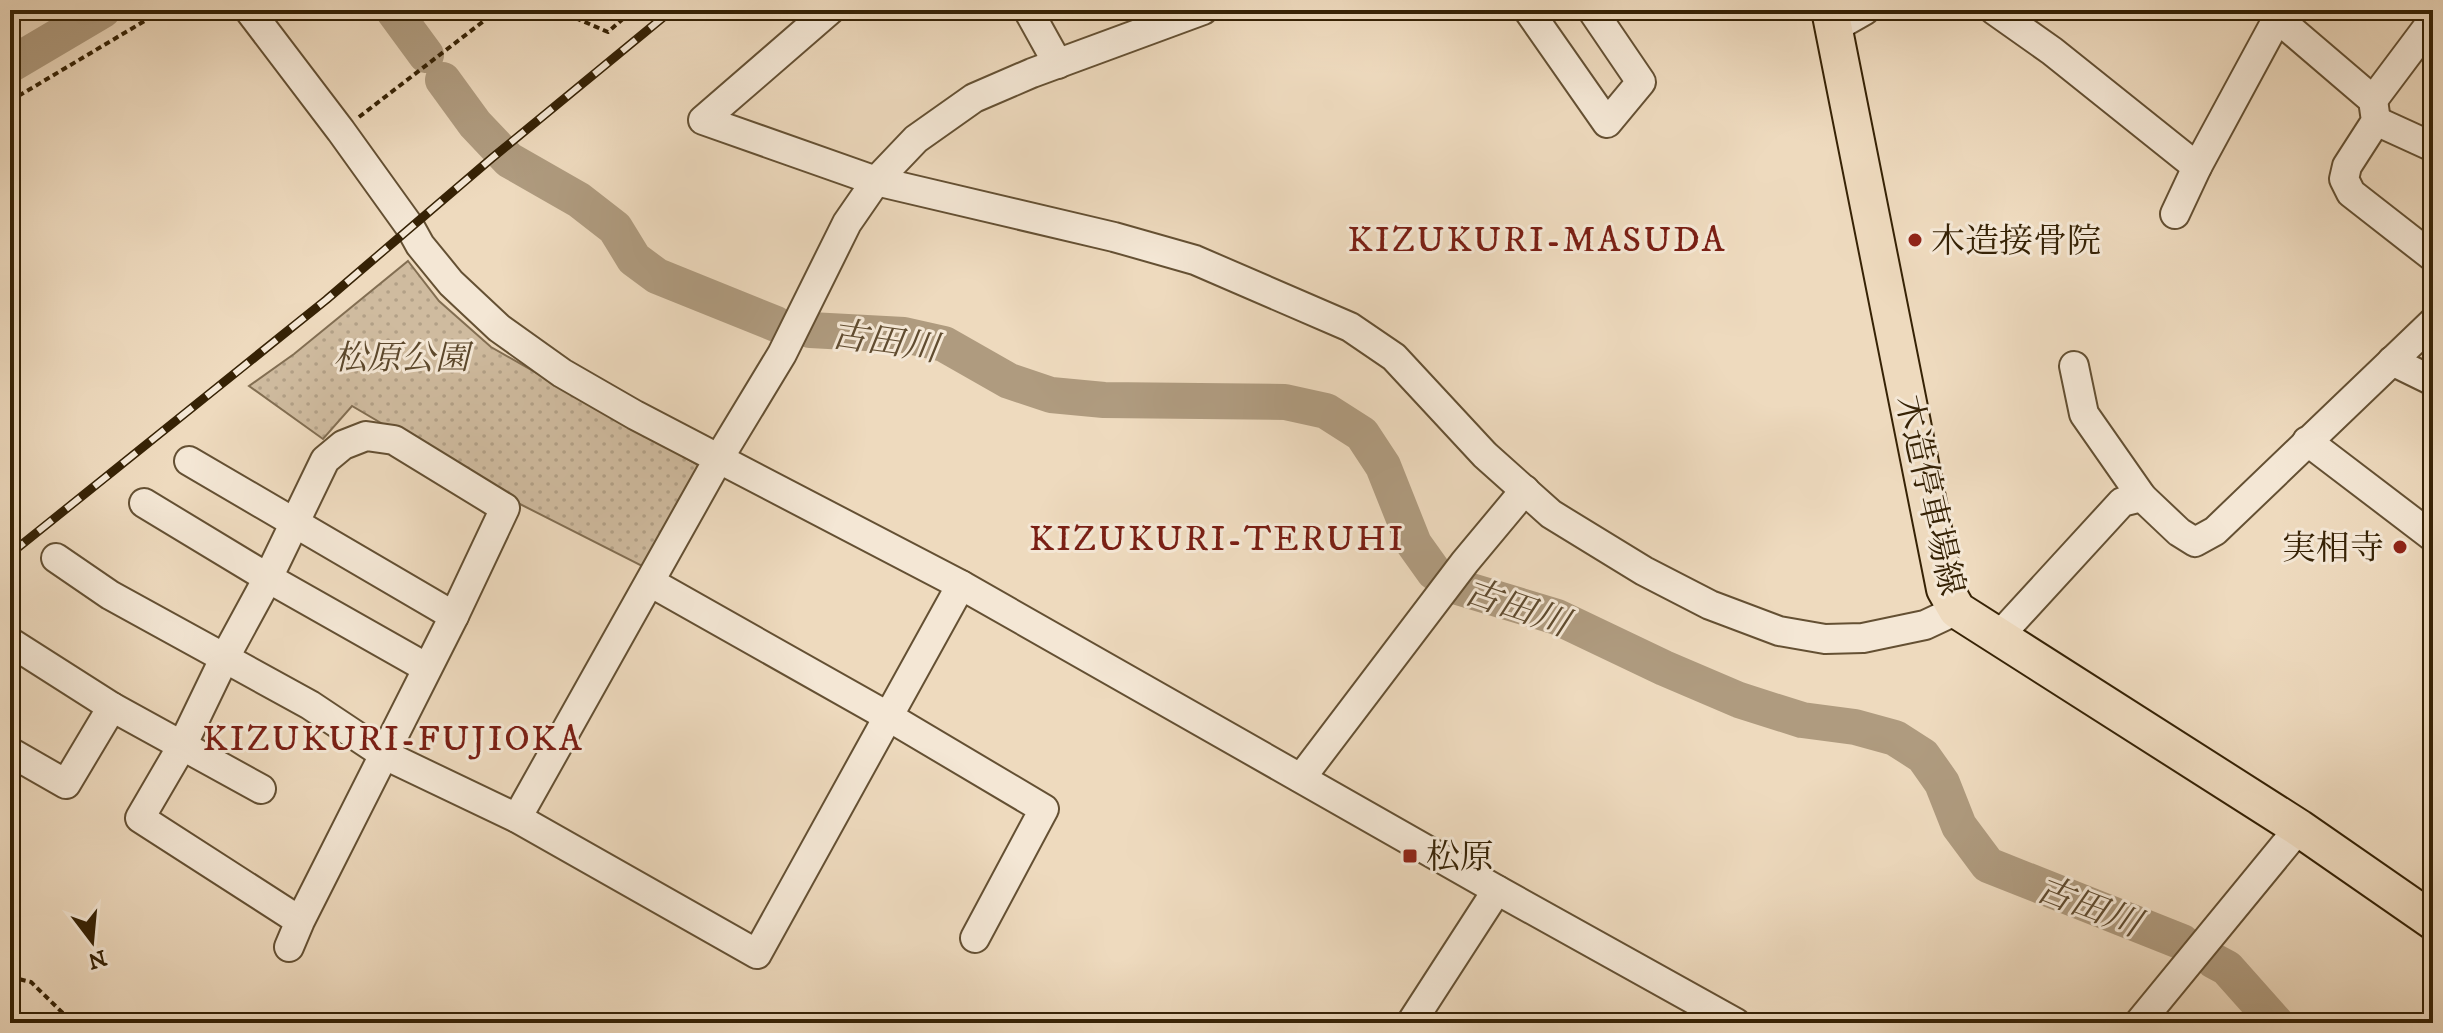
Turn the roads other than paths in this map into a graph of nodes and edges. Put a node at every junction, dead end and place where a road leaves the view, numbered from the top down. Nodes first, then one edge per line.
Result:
1 (249, 10) edge
2 (830, 10) edge
3 (1028, 10) edge
4 (1203, 10) edge
5 (1528, 10) edge
6 (1592, 10) edge
7 (1994, 10) edge
8 (2280, 14) edge
9 (1843, 15) edge
10 (2433, 20) edge
11 (1058, 64) junction
12 (2374, 110) junction
13 (2433, 147) edge
14 (2197, 167) junction
15 (876, 181) junction
16 (2175, 214) dead end
17 (2433, 257) edge
18 (2433, 322) edge
19 (2392, 361) junction
20 (2074, 366) dead end
21 (2433, 381) edge
22 (2307, 441) junction
23 (719, 458) junction
24 (189, 461) dead end
25 (1525, 490) junction
26 (2142, 497) junction
27 (144, 503) dead end
28 (295, 521) junction
29 (2433, 537) edge
30 (56, 558) dead end
31 (268, 578) junction
32 (650, 582) junction
33 (961, 585) junction
34 (1957, 610) junction
35 (454, 616) junction
36 (1999, 636) junction
37 (10, 642) edge
38 (224, 659) junction
39 (427, 668) junction
40 (112, 707) junction
41 (889, 717) junction
42 (182, 746) junction
43 (10, 752) edge
44 (385, 755) junction
45 (1301, 778) junction
46 (261, 789) dead end
47 (517, 818) junction
48 (2299, 828) junction
49 (1497, 890) junction
50 (300, 921) junction
51 (2433, 921) edge
52 (975, 938) dead end
53 (289, 947) dead end
54 (1411, 1023) edge
55 (1736, 1023) edge
56 (2139, 1023) edge

1 - 23 street
2 - 15 street
3 - 11 street
4 - 11 street
5 - 6 street
7 - 14 street
8 - 12 street
8 - 14 street
9 - 34 main road, 木造停車場線
10 - 12 street
11 - 15 street
12 - 13 street
12 - 17 street
14 - 16 street
15 - 23 street
15 - 25 street
18 - 19 street
19 - 21 street
19 - 22 street
20 - 26 street
22 - 26 street
22 - 29 street
23 - 32 street
23 - 33 street
24 - 28 street
25 - 34 street
25 - 45 street
26 - 36 street
27 - 31 street
28 - 31 street
28 - 35 street
28 - 35 street
30 - 38 street
31 - 38 street
31 - 39 street
32 - 41 street
32 - 47 street
33 - 41 street
33 - 45 street
34 - 36 main road, 木造停車場線
35 - 39 street
36 - 48 main road, 木造停車場線
37 - 40 street
38 - 42 street
38 - 44 street
39 - 44 street
40 - 42 street
40 - 43 street
41 - 47 street
41 - 52 street
42 - 46 street
42 - 50 street
44 - 47 street
44 - 50 street
45 - 49 street
48 - 51 main road, 木造停車場線
48 - 56 street
49 - 54 street
49 - 55 street
50 - 53 street

